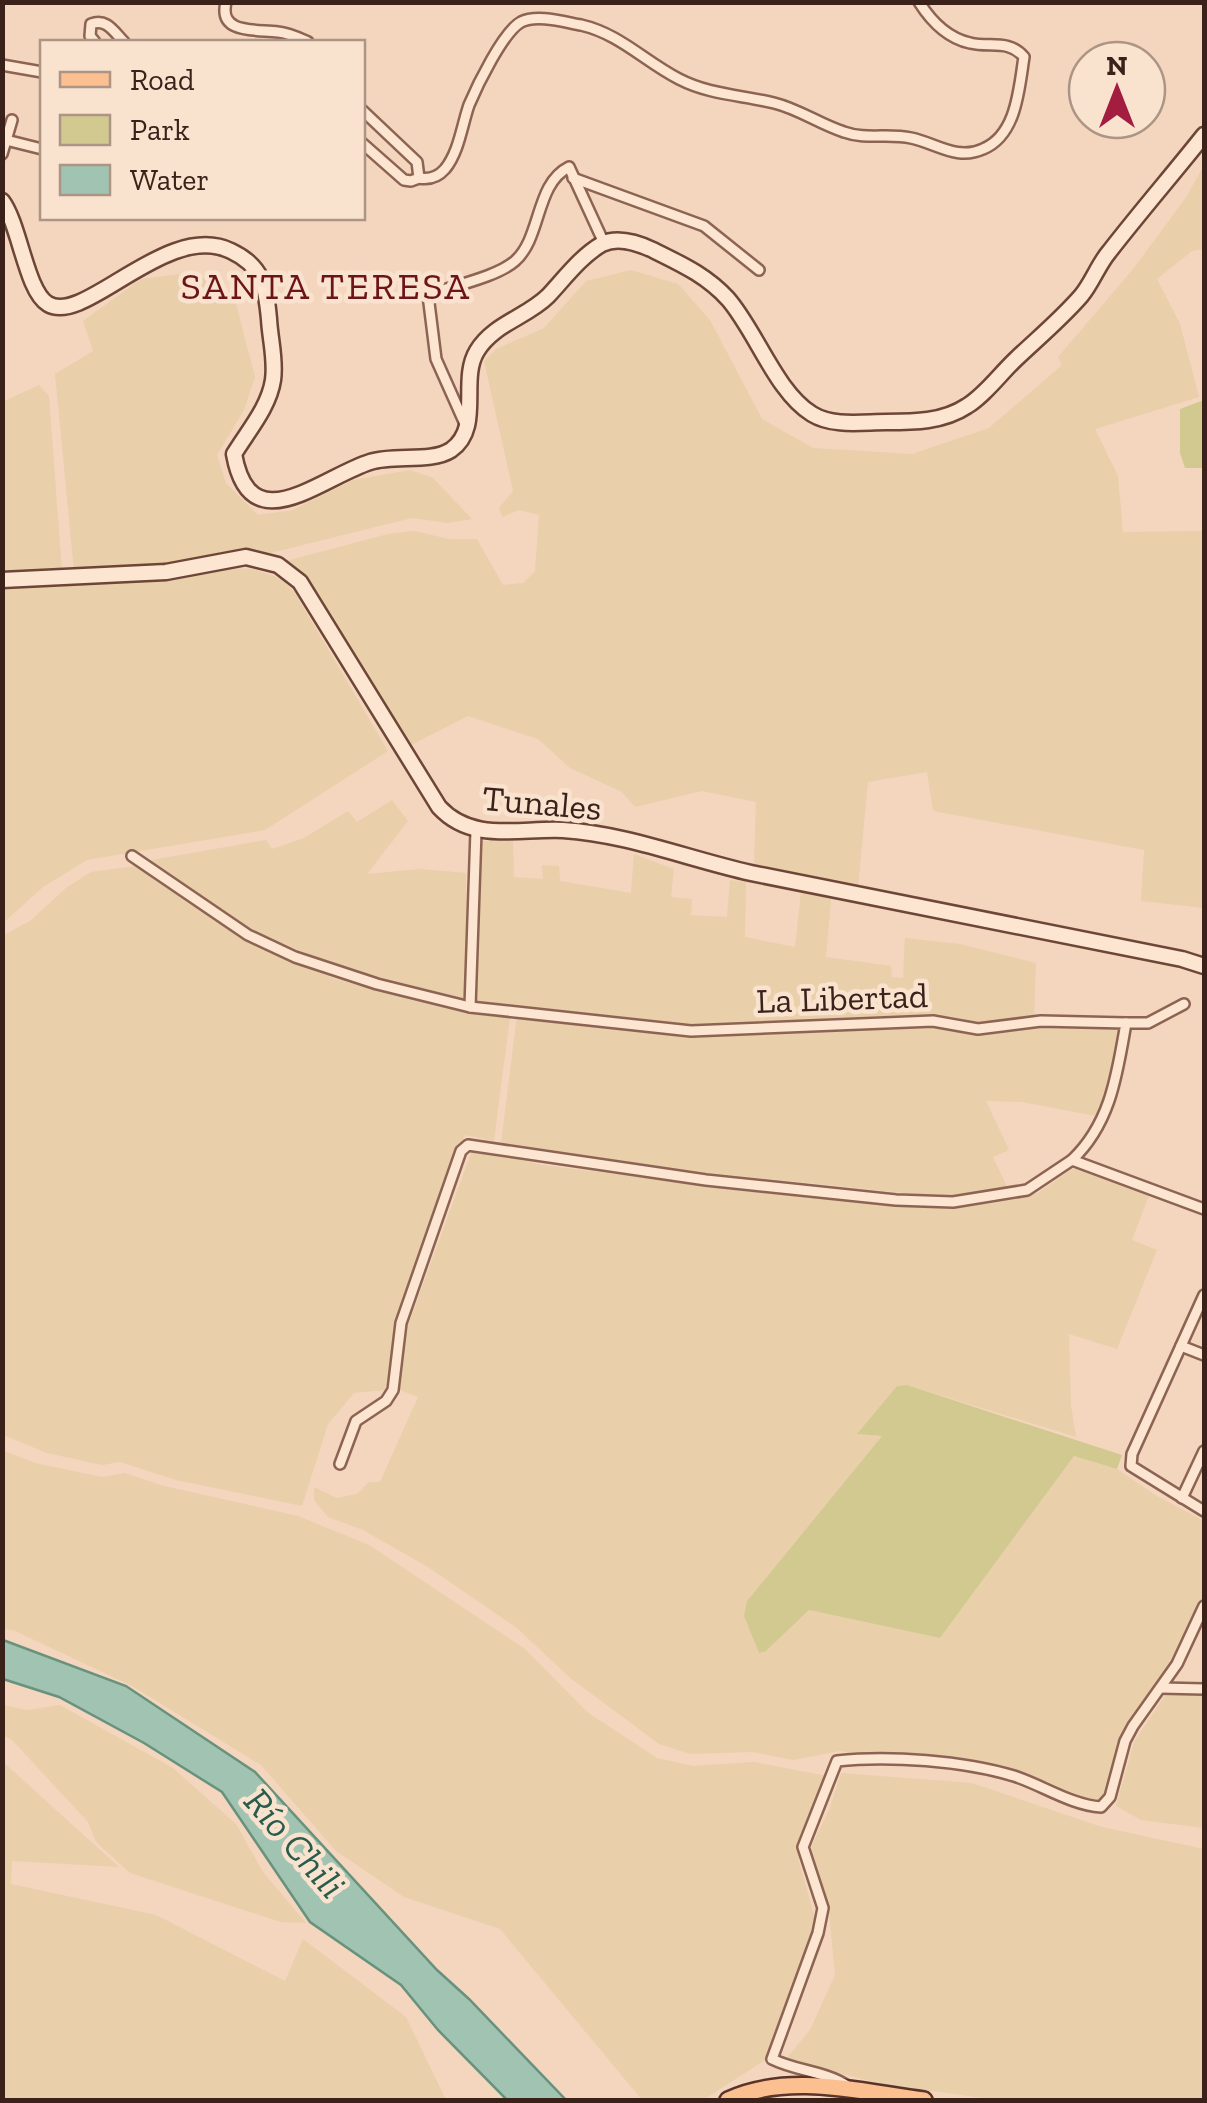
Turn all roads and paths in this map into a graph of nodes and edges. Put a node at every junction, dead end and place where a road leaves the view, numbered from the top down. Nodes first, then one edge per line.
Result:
1 (226, 2) edge
2 (919, 2) edge
3 (94, 40) edge
4 (122, 40) edge
5 (303, 40) edge
6 (2, 65) edge
7 (40, 72) edge
8 (365, 113) edge
9 (12, 120) dead end
10 (1204, 134) edge
11 (6, 140) junction
12 (365, 146) edge
13 (40, 149) edge
14 (2, 154) edge
15 (419, 178) junction
16 (573, 178) junction
17 (2, 201) edge
18 (604, 243) junction
19 (759, 270) dead end
20 (466, 426) junction
21 (2, 580) edge
22 (476, 831) junction
23 (132, 856) dead end
24 (1204, 966) edge
25 (1184, 1004) dead end
26 (470, 1007) junction
27 (1126, 1024) junction
28 (1072, 1160) junction
29 (1204, 1210) edge
30 (1204, 1294) edge
31 (1180, 1346) junction
32 (1204, 1354) edge
33 (1204, 1451) edge
34 (340, 1464) dead end
35 (1182, 1498) junction
36 (1204, 1511) edge
37 (1204, 1606) edge
38 (1161, 1688) junction
39 (1204, 1689) edge
40 (857, 2091) junction
41 (728, 2100) edge
42 (924, 2100) edge

1 - 5 street
2 - 15 street
3 - 4 street
6 - 7 street
8 - 15 street
9 - 11 street
10 - 18 street
11 - 13 street
11 - 14 street
12 - 15 street
16 - 18 street
16 - 19 street
16 - 20 street
17 - 20 street
18 - 20 street
21 - 22 street, Tunales
22 - 24 street, Tunales
22 - 26 street
23 - 26 street, La Libertad
25 - 27 street, La Libertad
26 - 27 street, La Libertad
27 - 28 street
28 - 29 street
28 - 34 street
30 - 31 street
31 - 32 street
31 - 35 street
33 - 35 street
35 - 36 street
37 - 38 street
38 - 39 street
38 - 40 street
40 - 41 main road
40 - 42 main road

